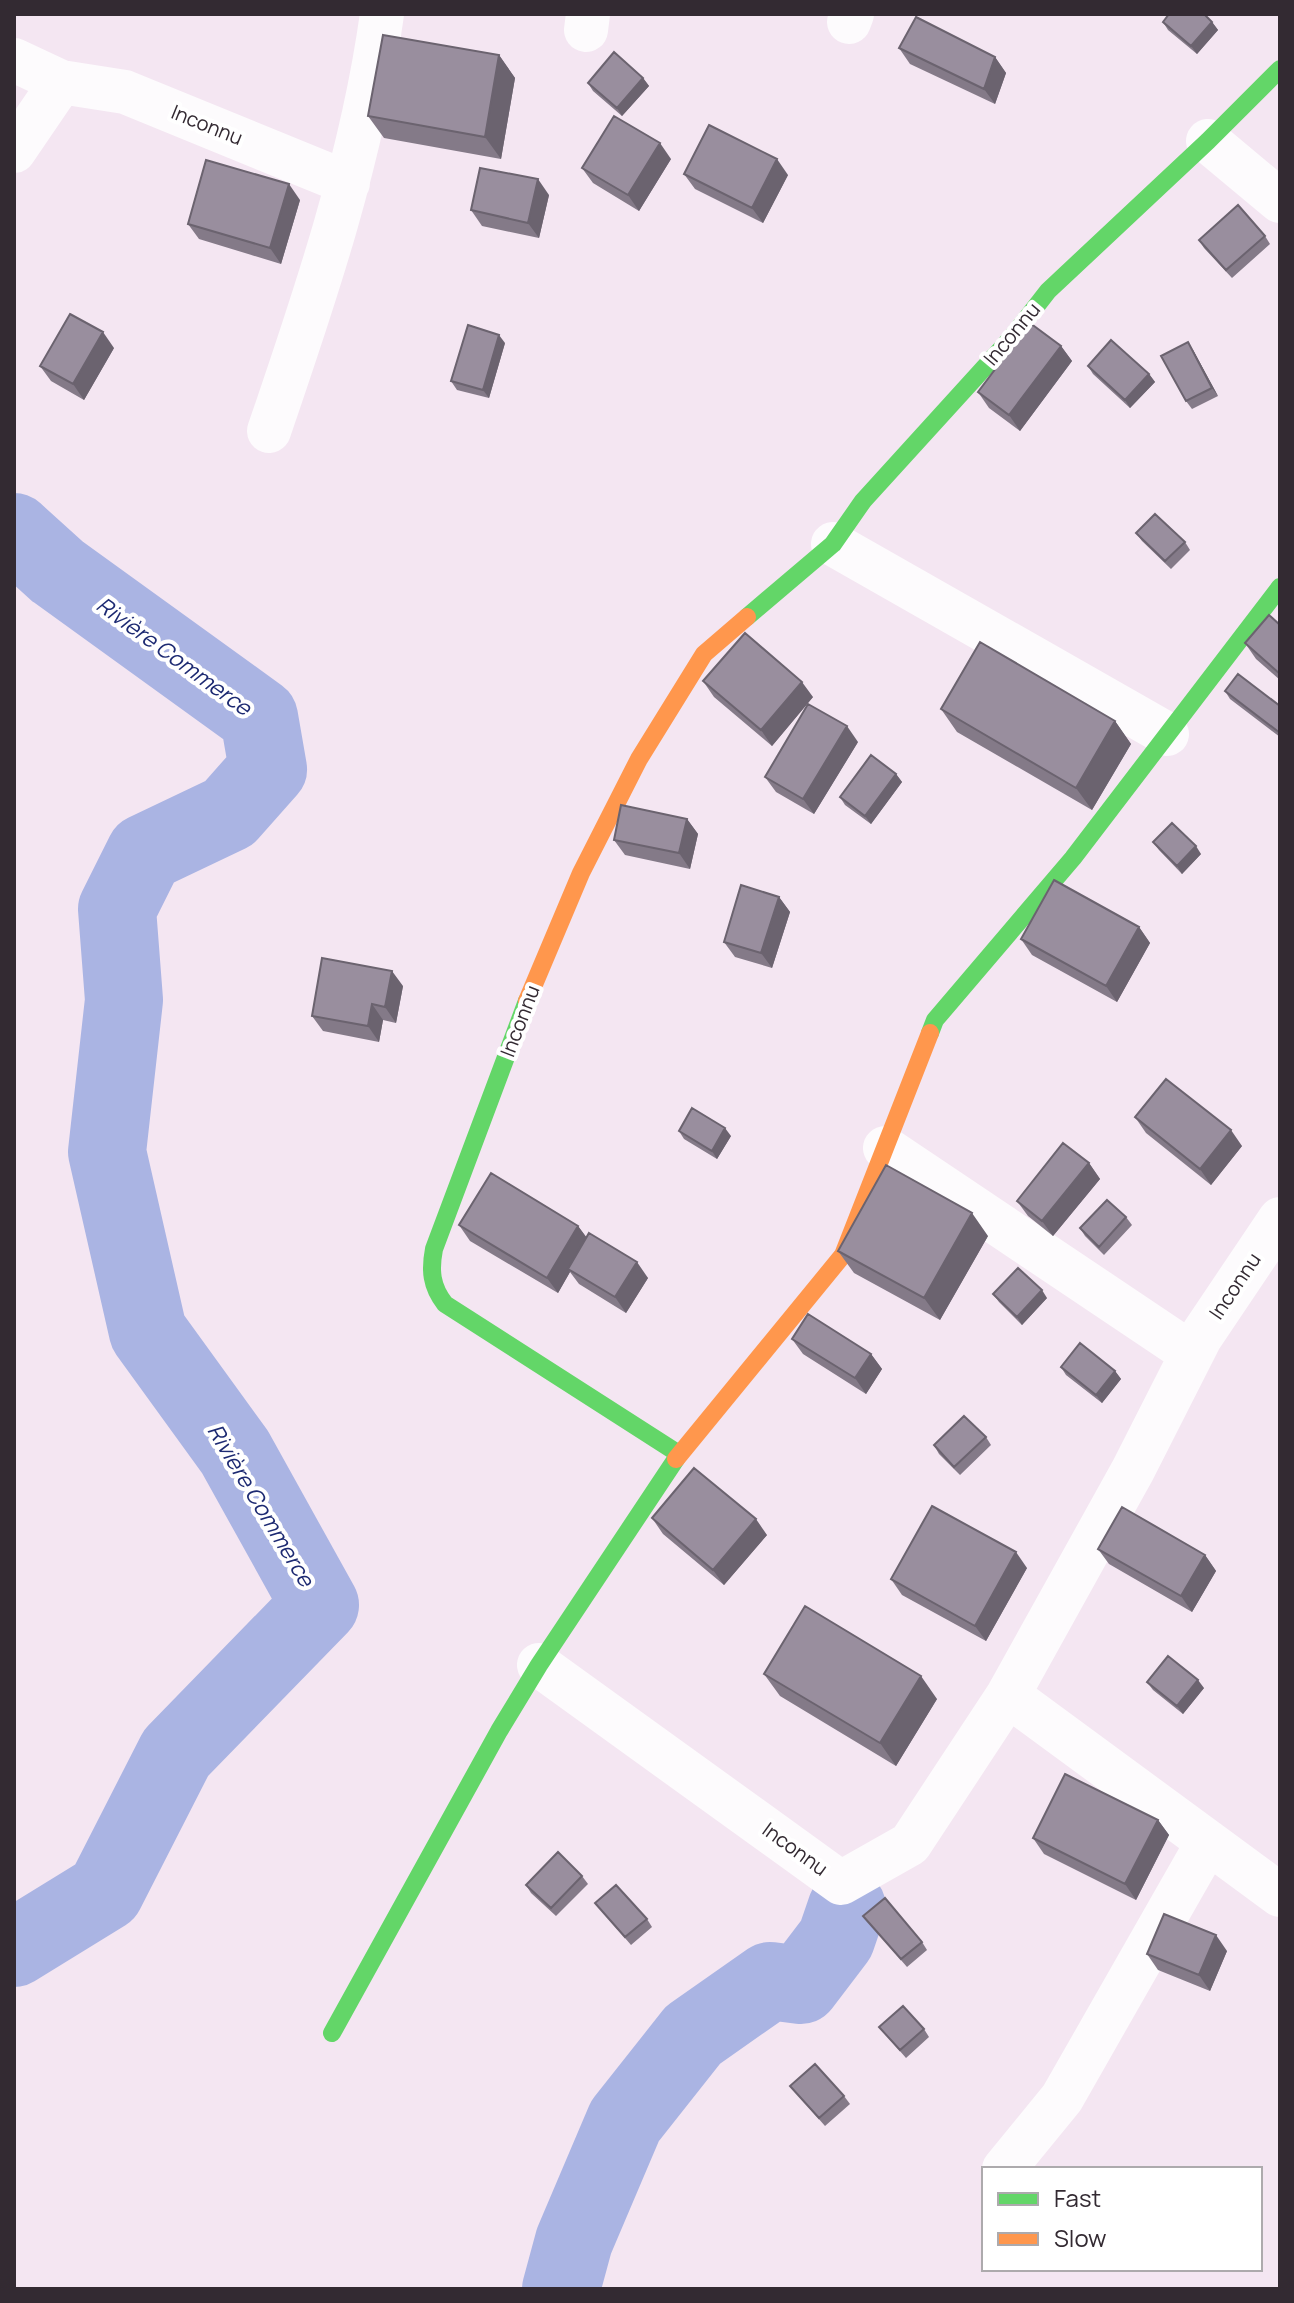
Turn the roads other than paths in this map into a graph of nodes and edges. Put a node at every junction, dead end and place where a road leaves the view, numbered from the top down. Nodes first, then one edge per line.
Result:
1 (382, 14) edge
2 (14, 60) edge
3 (1280, 69) edge
4 (61, 82) junction
5 (1208, 141) junction
6 (14, 151) edge
7 (348, 183) junction
8 (1280, 201) edge
9 (269, 431) dead end
10 (833, 544) junction
11 (1280, 587) edge
12 (1167, 734) junction
13 (885, 1148) junction
14 (1280, 1219) edge
15 (1192, 1354) junction
16 (679, 1454) junction
17 (539, 1665) junction
18 (1008, 1695) junction
19 (1208, 1842) junction
20 (1280, 1895) edge
21 (332, 2033) dead end
22 (1006, 2167) edge

1 - 7 street
2 - 4 street, Inconnu
3 - 5 street, Inconnu
4 - 6 street
4 - 7 street, Inconnu
5 - 8 street
5 - 10 street, Inconnu
7 - 9 street
10 - 12 street
10 - 16 street, Inconnu
11 - 12 street
12 - 13 street
13 - 15 street
13 - 16 street
14 - 15 street, Inconnu
15 - 18 street, Inconnu
16 - 17 street
17 - 18 street, Inconnu
17 - 21 street
18 - 19 street
19 - 20 street
19 - 22 street

